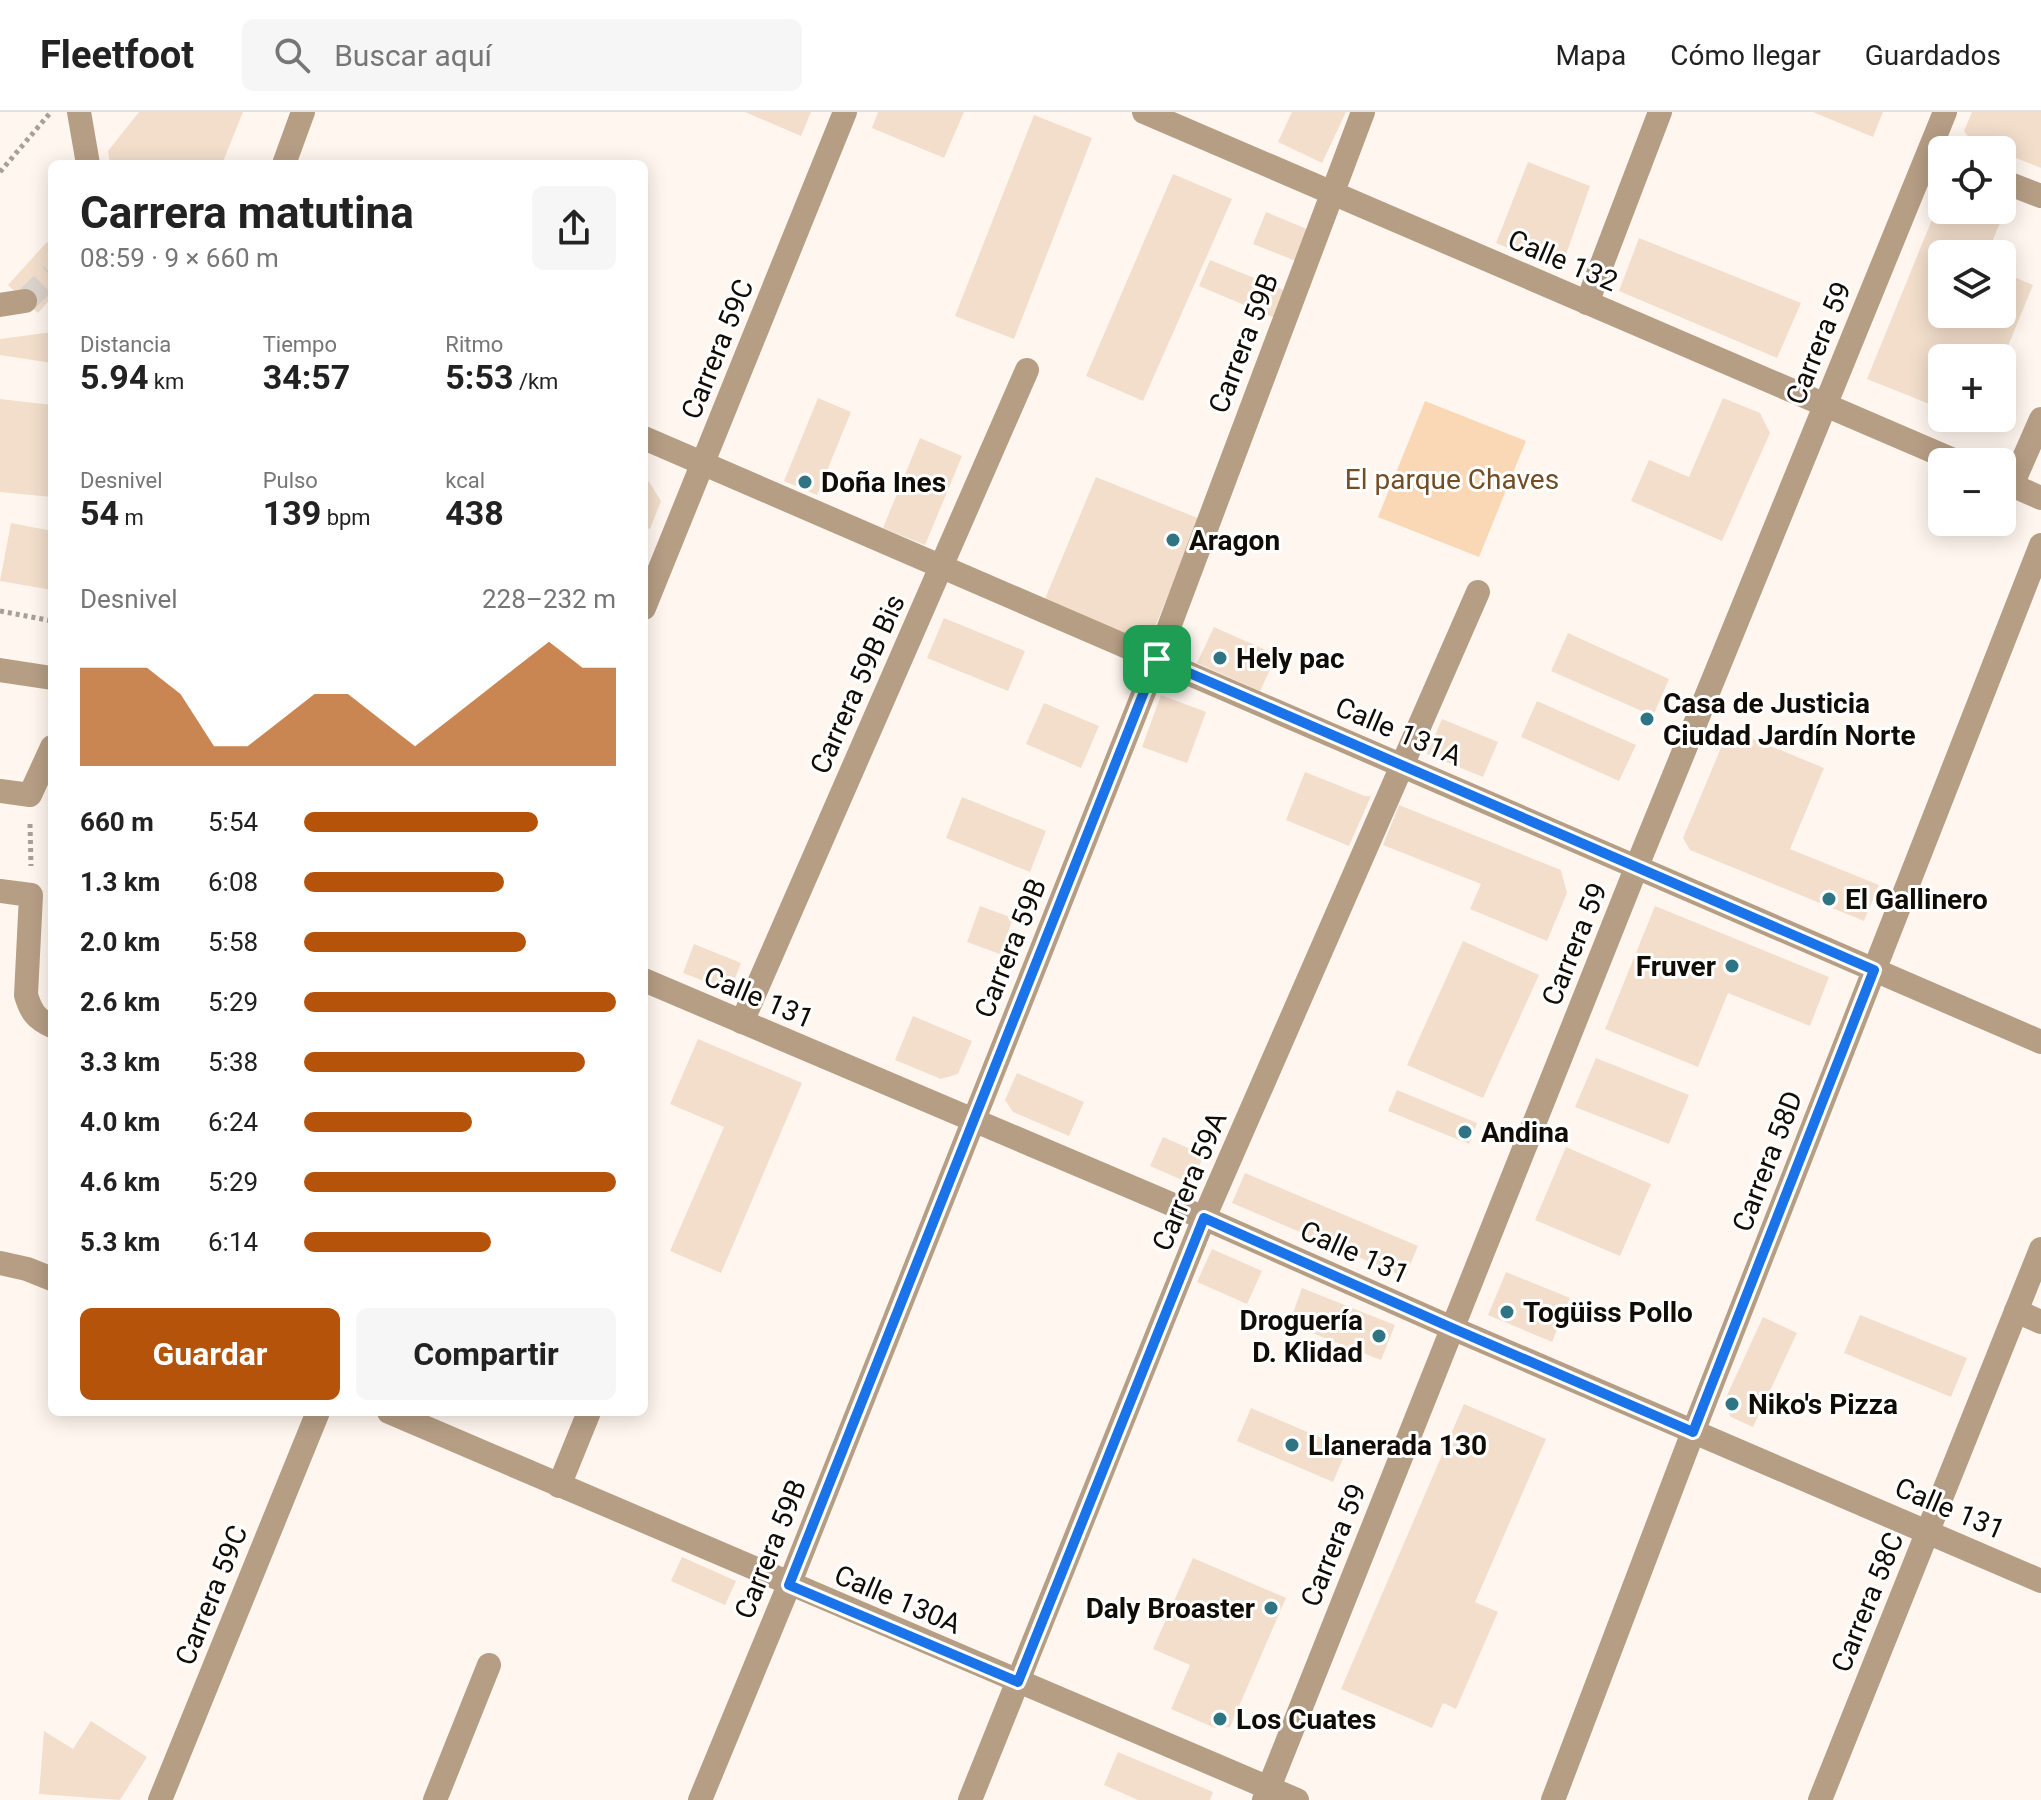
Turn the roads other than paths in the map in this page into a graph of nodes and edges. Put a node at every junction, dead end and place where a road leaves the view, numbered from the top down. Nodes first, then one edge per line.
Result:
1 (79, 112) edge
2 (303, 112) edge
3 (845, 112) edge
4 (1144, 112) edge
5 (1363, 112) edge
6 (1660, 112) edge
7 (1945, 112) edge
8 (1939, 136) edge
9 (87, 160) edge
10 (285, 160) edge
11 (1928, 171) edge
12 (2016, 186) edge
13 (1331, 193) junction
14 (2041, 196) edge
15 (25, 301) tunnel mouth
16 (1587, 303) junction
17 (0, 305) edge
18 (1027, 370) dead end
19 (1825, 405) junction
20 (2041, 419) edge
21 (648, 440) edge
22 (1928, 449) edge
23 (703, 463) junction
24 (2016, 466) edge
25 (2016, 487) edge
26 (2041, 498) edge
27 (2041, 545) edge
28 (941, 566) junction
29 (1478, 592) dead end
30 (648, 598) edge
31 (1157, 659) junction
32 (0, 670) edge
33 (48, 677) edge
34 (48, 756) edge
35 (1403, 765) junction
36 (0, 791) edge
37 (1637, 866) junction
38 (0, 891) edge
39 (1874, 970) junction
40 (648, 982) edge
41 (742, 1022) junction
42 (48, 1024) edge
43 (2041, 1042) edge
44 (974, 1120) junction
45 (1204, 1218) junction
46 (2041, 1249) edge
47 (0, 1263) edge
48 (48, 1277) edge
49 (2016, 1311) junction
50 (2041, 1322) edge
51 (1452, 1328) junction
52 (316, 1416) edge
53 (398, 1416) edge
54 (587, 1416) edge
55 (1693, 1432) junction
56 (559, 1486) junction
57 (1928, 1530) junction
58 (2041, 1581) edge
59 (789, 1585) junction
60 (489, 1665) dead end
61 (1018, 1682) junction
62 (1266, 1794) edge
63 (160, 1800) edge
64 (435, 1800) edge
65 (700, 1800) edge
66 (970, 1800) edge
67 (1297, 1800) edge
68 (1553, 1800) edge
69 (1820, 1800) edge

1 - 9 street
2 - 10 street
3 - 23 street, Carrera 59C
4 - 13 street, Calle 132
5 - 13 street, Carrera 59B
6 - 16 street
7 - 8 street, Carrera 59
11 - 19 street, Carrera 59
12 - 14 street
13 - 16 street, Calle 132
13 - 31 street, Carrera 59B
15 - 17 street
16 - 19 street, Calle 132
18 - 28 street, Carrera 59B Bis
19 - 22 street, Calle 132
19 - 37 street, Carrera 59
20 - 24 street
21 - 23 street, Calle 131A
23 - 28 street, Calle 131A
23 - 30 street, Carrera 59C
25 - 26 street
27 - 39 street, Carrera 58D
28 - 31 street, Calle 131A
28 - 41 street, Carrera 59B Bis
29 - 35 street, Carrera 59A
31 - 35 street, Calle 131A
31 - 44 street, Carrera 59B
32 - 33 street
34 - 36 street
35 - 37 street, Calle 131A
35 - 45 street, Carrera 59A
37 - 39 street, Calle 131A
37 - 51 street, Carrera 59
38 - 42 street
39 - 43 street, Calle 131A
39 - 55 street, Carrera 58D
40 - 41 street, Calle 131
41 - 44 street, Calle 131
44 - 45 street, Calle 131
44 - 59 street, Carrera 59B
45 - 51 street, Calle 131
45 - 61 street, Carrera 59A
46 - 49 street, Carrera 58C
47 - 48 street
49 - 50 street
49 - 57 street, Carrera 58C
51 - 55 street, Calle 131
51 - 62 street, Carrera 59
52 - 63 street, Carrera 59C
53 - 56 street, Calle 130A
54 - 56 street
55 - 57 street, Calle 131
55 - 68 street, Carrera 58D
56 - 59 street, Calle 130A
57 - 58 street, Calle 131
57 - 69 street, Carrera 58C
59 - 61 street, Calle 130A
59 - 65 street, Carrera 59B
60 - 64 street
61 - 62 street, Calle 130A
61 - 66 street, Carrera 59A
62 - 67 street, Calle 130A

